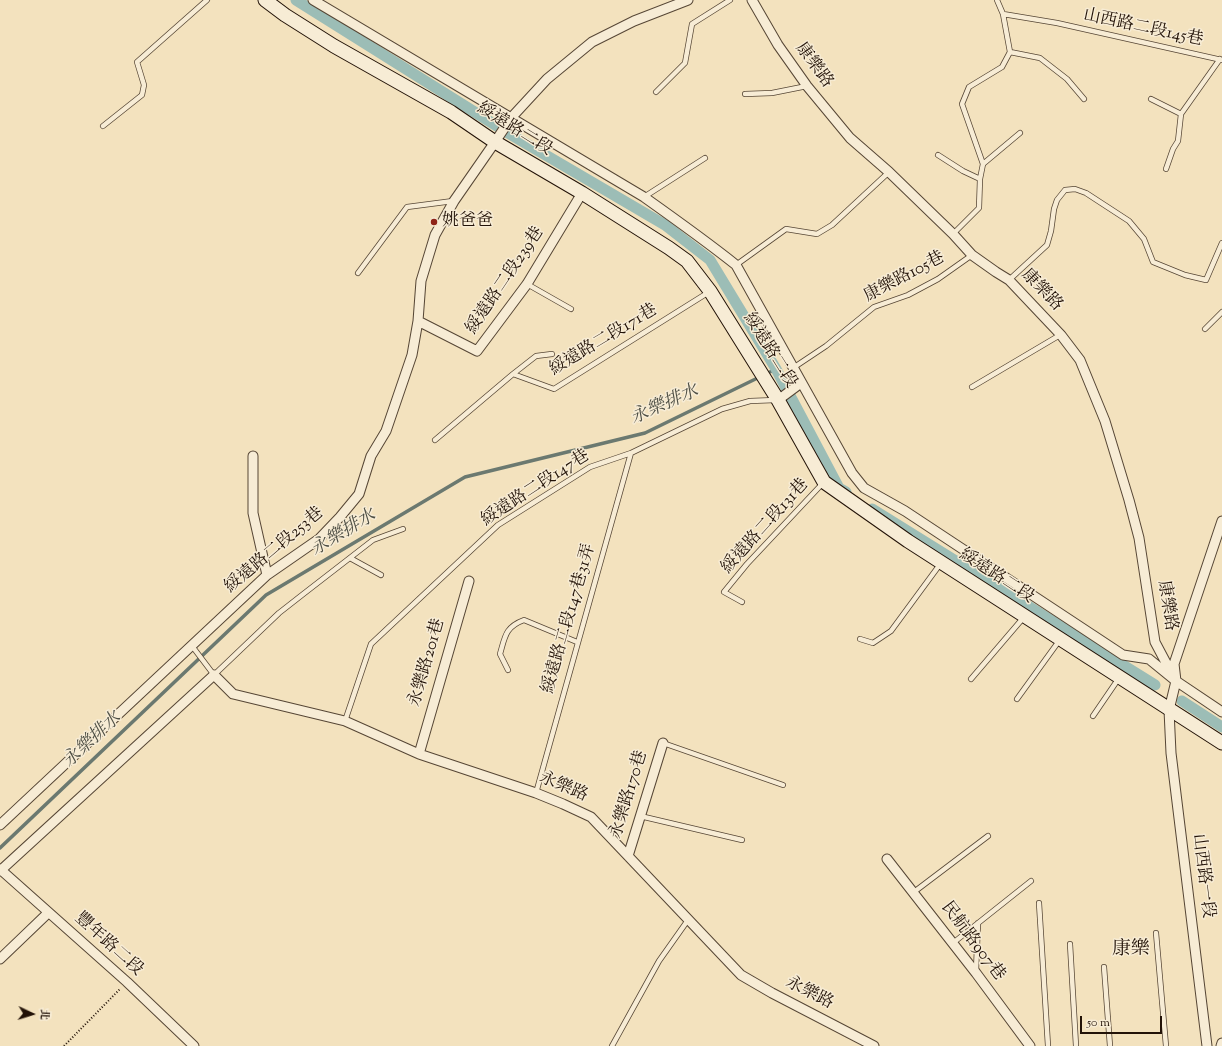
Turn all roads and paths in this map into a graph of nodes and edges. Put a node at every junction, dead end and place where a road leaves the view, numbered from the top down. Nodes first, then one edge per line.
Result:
1 (207, 0) edge
2 (265, 0) edge
3 (313, 0) edge
4 (688, 0) edge
5 (730, 0) edge
6 (752, 0) edge
7 (997, 0) edge
8 (1003, 14) junction
9 (1010, 52) junction
10 (1221, 60) edge
11 (807, 86) junction
12 (656, 92) dead end
13 (745, 94) dead end
14 (1151, 99) dead end
15 (1084, 100) dead end
16 (1181, 114) junction
17 (509, 120) junction
18 (103, 126) dead end
19 (1020, 133) dead end
20 (495, 142) junction
21 (938, 155) dead end
22 (705, 158) dead end
23 (983, 164) junction
24 (1166, 170) dead end
25 (890, 172) junction
26 (980, 179) junction
27 (582, 193) junction
28 (644, 197) junction
29 (454, 201) junction
30 (953, 234) junction
31 (1222, 243) edge
32 (972, 254) junction
33 (736, 265) junction
34 (358, 273) dead end
35 (1009, 280) junction
36 (527, 284) junction
37 (710, 291) junction
38 (571, 309) dead end
39 (1222, 312) edge
40 (418, 321) junction
41 (1205, 329) dead end
42 (1061, 335) junction
43 (552, 354) dead end
44 (793, 368) junction
45 (513, 374) junction
46 (801, 383) junction
47 (972, 387) dead end
48 (776, 396) junction
49 (435, 440) dead end
50 (631, 453) junction
51 (253, 456) dead end
52 (824, 482) junction
53 (1222, 521) edge
54 (403, 529) dead end
55 (350, 558) junction
56 (941, 563) junction
57 (267, 575) junction
58 (381, 575) dead end
59 (469, 581) dead end
60 (742, 602) dead end
61 (1024, 617) junction
62 (860, 639) dead end
63 (1060, 640) junction
64 (577, 642) junction
65 (192, 646) junction
66 (508, 670) dead end
67 (214, 675) junction
68 (1119, 677) junction
69 (971, 679) dead end
70 (1176, 681) junction
71 (1017, 699) dead end
72 (1169, 710) junction
73 (1222, 712) edge
74 (1093, 716) dead end
75 (345, 721) junction
76 (663, 743) joint
77 (1222, 743) edge
78 (419, 754) junction
79 (783, 785) dead end
80 (536, 793) junction
81 (640, 816) junction
82 (0, 825) edge
83 (988, 836) dead end
84 (742, 840) dead end
85 (628, 856) junction
86 (887, 859) dead end
87 (0, 870) edge
88 (1031, 881) dead end
89 (914, 892) junction
90 (1039, 903) dead end
91 (48, 913) junction
92 (688, 920) junction
93 (978, 923) junction
94 (1156, 933) dead end
95 (953, 943) junction
96 (1070, 944) dead end
97 (0, 959) edge
98 (1104, 967) dead end
99 (976, 973) junction
100 (127, 982) junction
101 (1222, 1043) edge
102 (64, 1046) edge
103 (194, 1046) edge
104 (612, 1046) edge
105 (874, 1046) edge
106 (1030, 1046) edge
107 (1048, 1046) edge
108 (1076, 1046) edge
109 (1110, 1046) edge
110 (1166, 1046) edge
111 (1207, 1046) edge
112 (1221, 1046) edge

1 - 18 lane
2 - 20 street, 綏遠路二段
3 - 17 street, 綏遠路二段
4 - 17 street, 綏遠路二段253巷
5 - 12 lane
6 - 11 street, 康樂路
7 - 8 lane
8 - 9 lane
8 - 10 lane, 山西路二段145巷
9 - 15 lane
9 - 23 lane
10 - 16 lane
11 - 13 lane
11 - 25 street, 康樂路
14 - 16 lane
16 - 24 lane
17 - 20 street, 綏遠路二段253巷
17 - 28 street, 綏遠路二段
19 - 23 lane
20 - 27 street, 綏遠路二段
20 - 29 street, 綏遠路二段253巷
21 - 26 lane
22 - 28 lane
23 - 26 lane
25 - 30 street, 康樂路
25 - 33 lane
26 - 30 lane
27 - 36 street, 綏遠路二段239巷
27 - 37 street, 綏遠路二段
28 - 33 street, 綏遠路二段
29 - 34 lane
29 - 40 street, 綏遠路二段253巷
30 - 32 street, 康樂路
31 - 35 lane
32 - 35 street, 康樂路
32 - 44 lane, 康樂路105巷
33 - 44 street, 綏遠路二段
35 - 42 street, 康樂路
36 - 38 lane
36 - 40 street, 綏遠路二段239巷
37 - 45 lane, 綏遠路二段171巷
37 - 48 street, 綏遠路二段
39 - 41 lane
40 - 57 street, 綏遠路二段253巷
42 - 47 lane
42 - 70 street, 康樂路
43 - 45 lane
44 - 46 street, 綏遠路二段
45 - 49 lane
46 - 48 street
46 - 70 street, 綏遠路二段
48 - 50 lane, 綏遠路二段147巷
48 - 52 street, 綏遠路二段
50 - 64 lane, 綏遠路二段147巷31弄
50 - 75 lane, 綏遠路二段147巷
51 - 57 street
52 - 56 street, 綏遠路二段
52 - 60 lane, 綏遠路二段131巷
53 - 70 street, 山西路一段
54 - 55 lane
55 - 58 lane
55 - 67 lane
56 - 61 street, 綏遠路二段
56 - 62 lane
57 - 65 street, 綏遠路二段253巷
59 - 78 street, 永樂路201巷
61 - 63 street, 綏遠路二段
61 - 69 lane
63 - 68 street, 綏遠路二段
63 - 71 lane
64 - 66 lane
64 - 80 lane, 綏遠路二段147巷31弄
65 - 67 lane, 永樂路
65 - 82 street, 綏遠路二段253巷
67 - 75 street, 永樂路
67 - 87 street
68 - 72 street, 綏遠路二段
68 - 74 lane
70 - 72 street, 山西路一段
70 - 73 street, 綏遠路二段
72 - 77 street, 綏遠路二段
72 - 111 street, 山西路一段
75 - 78 street, 永樂路
76 - 79 lane
76 - 81 street, 永樂路170巷
78 - 80 street, 永樂路
80 - 85 street, 永樂路
81 - 84 lane
81 - 85 street, 永樂路170巷
83 - 89 lane
85 - 92 street, 永樂路
86 - 89 street, 民航路907巷
87 - 91 street, 豐年路二段
88 - 93 lane
89 - 95 street, 民航路907巷
90 - 107 lane
91 - 97 street
91 - 100 street, 豐年路二段
92 - 104 lane
92 - 105 street, 永樂路
93 - 95 lane
93 - 99 lane
94 - 110 lane
95 - 99 street, 民航路907巷
96 - 108 lane
98 - 109 lane
99 - 106 street, 民航路907巷
100 - 102 path
100 - 103 street, 豐年路二段
101 - 112 street

